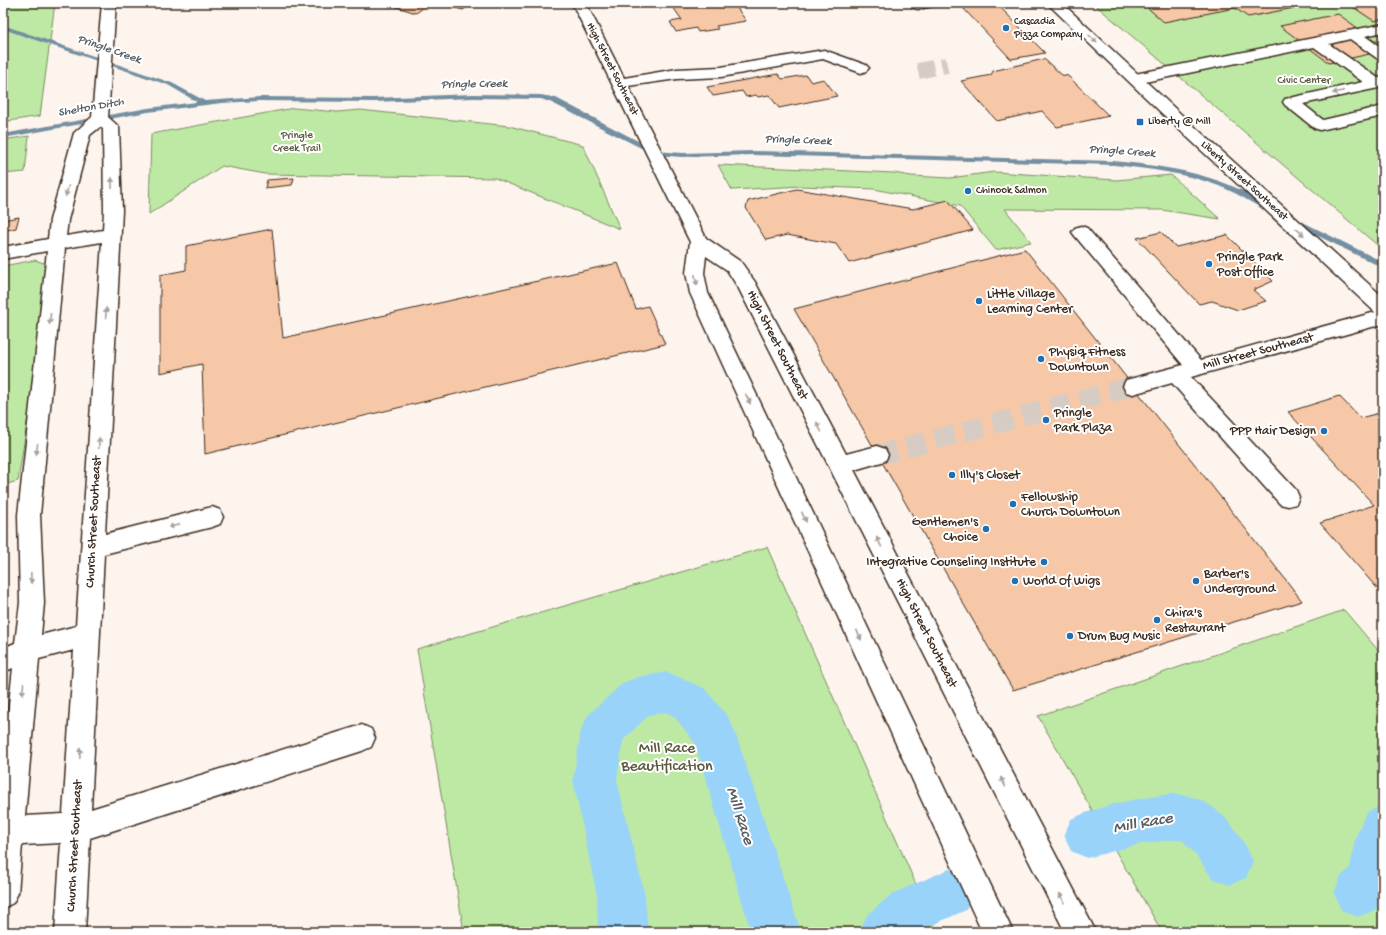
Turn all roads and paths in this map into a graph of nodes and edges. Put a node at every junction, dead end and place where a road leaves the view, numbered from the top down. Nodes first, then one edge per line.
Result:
1 (579, 3) edge
2 (1054, 3) edge
3 (109, 5) edge
4 (1383, 28) edge
5 (1352, 34) junction
6 (1317, 42) junction
7 (1383, 56) edge
8 (861, 68) dead end
9 (1135, 80) junction
10 (619, 83) junction
11 (1380, 83) edge
12 (1383, 111) edge
13 (100, 118) junction
14 (1081, 232) dead end
15 (111, 235) junction
16 (699, 242) junction
17 (58, 243) junction
18 (3, 253) edge
19 (1383, 308) edge
20 (1383, 317) edge
21 (1197, 368) junction
22 (1176, 374) junction
23 (1133, 386) tunnel mouth
24 (878, 455) tunnel mouth
25 (839, 464) junction
26 (1288, 497) dead end
27 (212, 517) dead end
28 (92, 547) junction
29 (87, 635) junction
30 (15, 655) edge
31 (362, 738) dead end
32 (76, 828) junction
33 (6, 832) edge
34 (3, 893) edge
35 (70, 932) edge
36 (998, 932) edge
37 (1081, 932) edge

1 - 10 street, High Street Southeast
2 -> 9 street, Liberty Street Southeast
3 - 13 street
4 - 5 street
5 - 6 street
5 - 7 street
6 - 9 street
6 - 11 street
8 - 10 street
9 -> 19 street, Liberty Street Southeast
10 - 16 street, High Street Southeast
11 -> 12 street
15 -> 13 street, Church Street Southeast
13 -> 17 street
14 - 21 street
15 - 17 street
28 -> 15 street, Church Street Southeast
25 -> 16 street, High Street Southeast
16 -> 36 street
17 - 18 street
17 -> 30 street
20 - 21 street, Mill Street Southeast
21 - 22 street, Mill Street Southeast
22 - 23 street, Mill Street Southeast
22 - 26 street
24 - 25 street
37 -> 25 street, High Street Southeast
27 -> 28 street
28 - 29 street, Church Street Southeast
29 - 30 street
32 -> 29 street, Church Street Southeast
30 -> 33 street
31 - 32 street
32 - 33 street
32 - 35 street, Church Street Southeast
33 - 34 street

